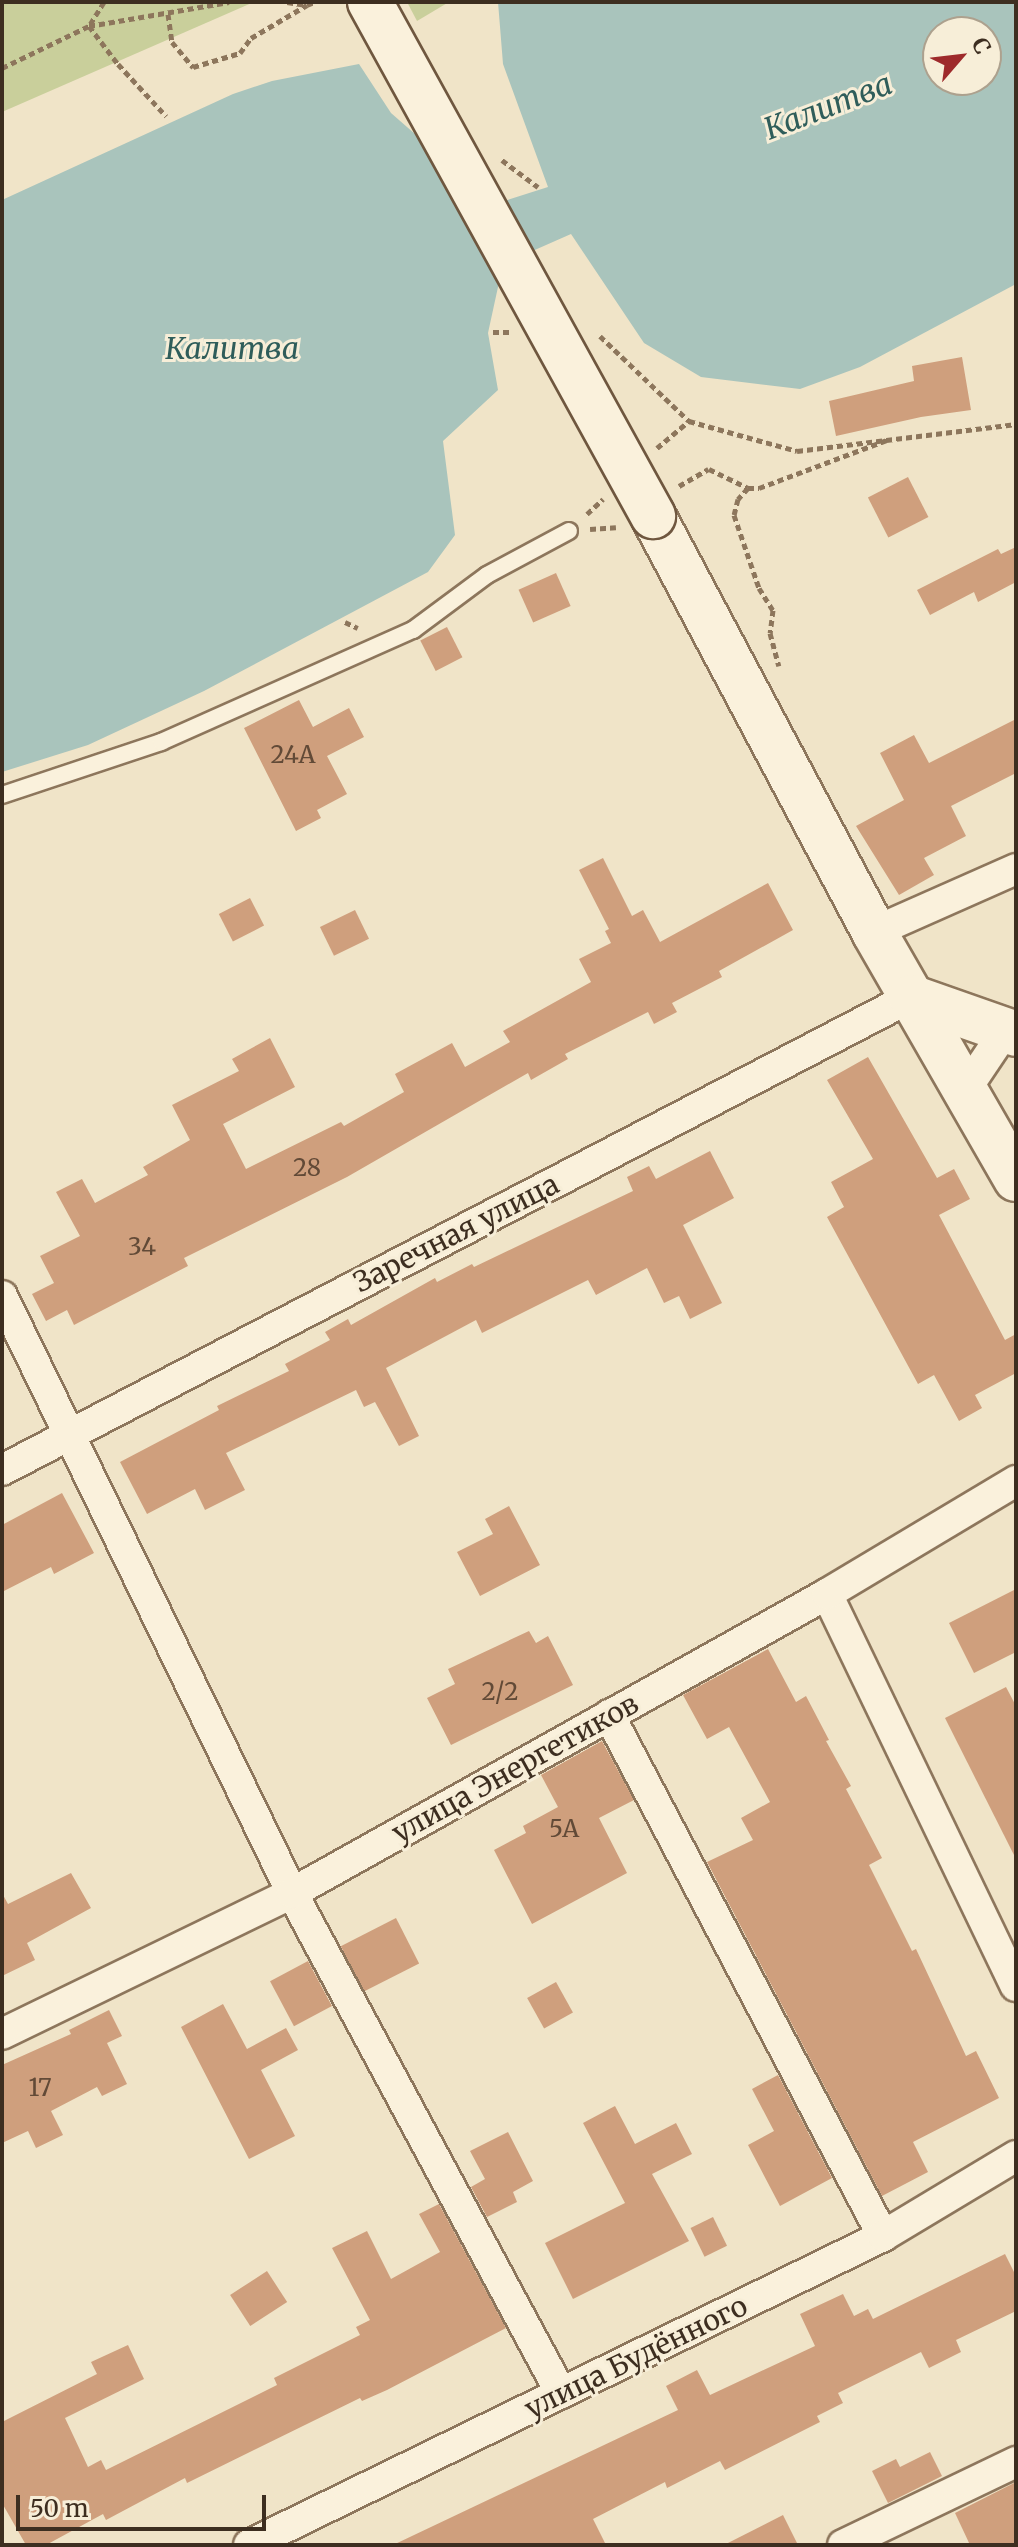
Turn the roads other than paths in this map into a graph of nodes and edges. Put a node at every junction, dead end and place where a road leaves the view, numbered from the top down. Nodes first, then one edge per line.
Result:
1 (370, 2) edge
2 (569, 531) road end
3 (2, 795) edge
4 (1016, 869) edge
5 (874, 932) junction
6 (911, 997) junction
7 (1010, 1032) edge
8 (964, 1092) junction
9 (1016, 1179) edge
10 (2, 1296) edge
11 (69, 1435) junction
12 (2, 1470) edge
13 (1016, 1481) edge
14 (827, 1594) junction
15 (609, 1715) junction
16 (292, 1893) junction
17 (1016, 1986) edge
18 (2, 2034) edge
19 (1016, 2156) edge
20 (883, 2236) junction
21 (561, 2393) junction
22 (1016, 2462) edge
23 (249, 2545) edge
24 (843, 2545) edge

1 - 5 main road, bridge
2 - 3 lane
4 - 5 street
5 - 6 main road
6 - 7 main road
6 - 8 main road
6 - 11 street, Заречная улица
7 - 8 street
8 - 9 main road
10 - 11 street
11 - 12 street, Заречная улица
11 - 16 street
13 - 14 street, улица Энергетиков
14 - 15 street, улица Энергетиков
14 - 17 street
15 - 16 street, улица Энергетиков
15 - 20 street
16 - 18 street, улица Энергетиков
16 - 21 street
19 - 20 street, улица Будённого
20 - 21 street, улица Будённого
21 - 23 street, улица Будённого
22 - 24 street

